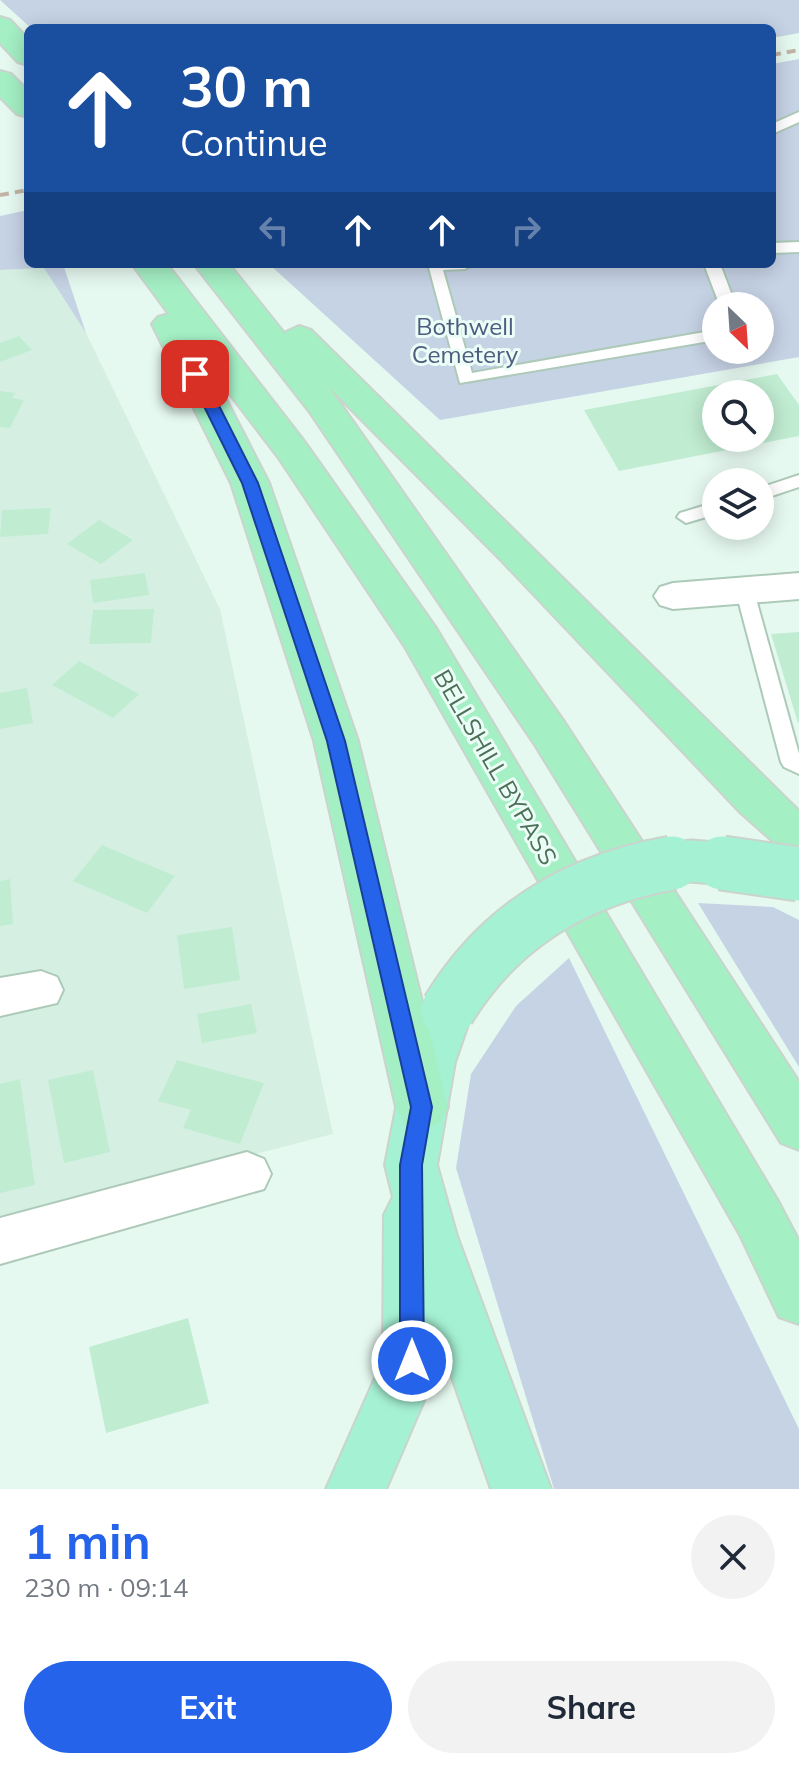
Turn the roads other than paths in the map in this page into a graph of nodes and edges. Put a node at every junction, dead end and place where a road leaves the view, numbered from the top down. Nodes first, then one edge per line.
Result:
1 (0, 26) edge
2 (24, 52) edge
3 (0, 80) edge
4 (24, 104) edge
5 (799, 116) edge
6 (776, 128) edge
7 (799, 247) edge
8 (776, 248) edge
9 (142, 268) edge
10 (152, 268) edge
11 (214, 268) edge
12 (225, 268) edge
13 (435, 268) edge
14 (714, 268) edge
15 (723, 292) edge
16 (702, 337) edge
17 (799, 481) edge
18 (774, 489) edge
19 (702, 512) edge
20 (686, 517) dead end
21 (799, 586) edge
22 (744, 588) junction
23 (673, 596) dead end
24 (774, 702) junction
25 (799, 740) edge
26 (799, 766) edge
27 (799, 837) edge
28 (799, 874) edge
29 (422, 1107) junction
30 (799, 1127) edge
31 (411, 1165) junction
32 (247, 1174) dead end
33 (0, 1241) edge
34 (799, 1298) edge
35 (356, 1489) edge
36 (521, 1489) edge

1 - 2 highway
3 - 4 highway
5 - 6 lane
7 - 8 lane
9 - 29 highway
10 - 34 highway, BELLSHILL BYPASS
11 - 30 highway
12 - 27 highway
13 - 16 lane
14 - 15 lane
17 - 18 lane
19 - 20 lane
21 - 22 street
22 - 23 street
22 - 24 lane
24 - 25 lane
24 - 26 lane
28 - 29 main road, bridge
29 - 31 main road
31 - 35 main road
31 - 36 main road
32 - 33 street

